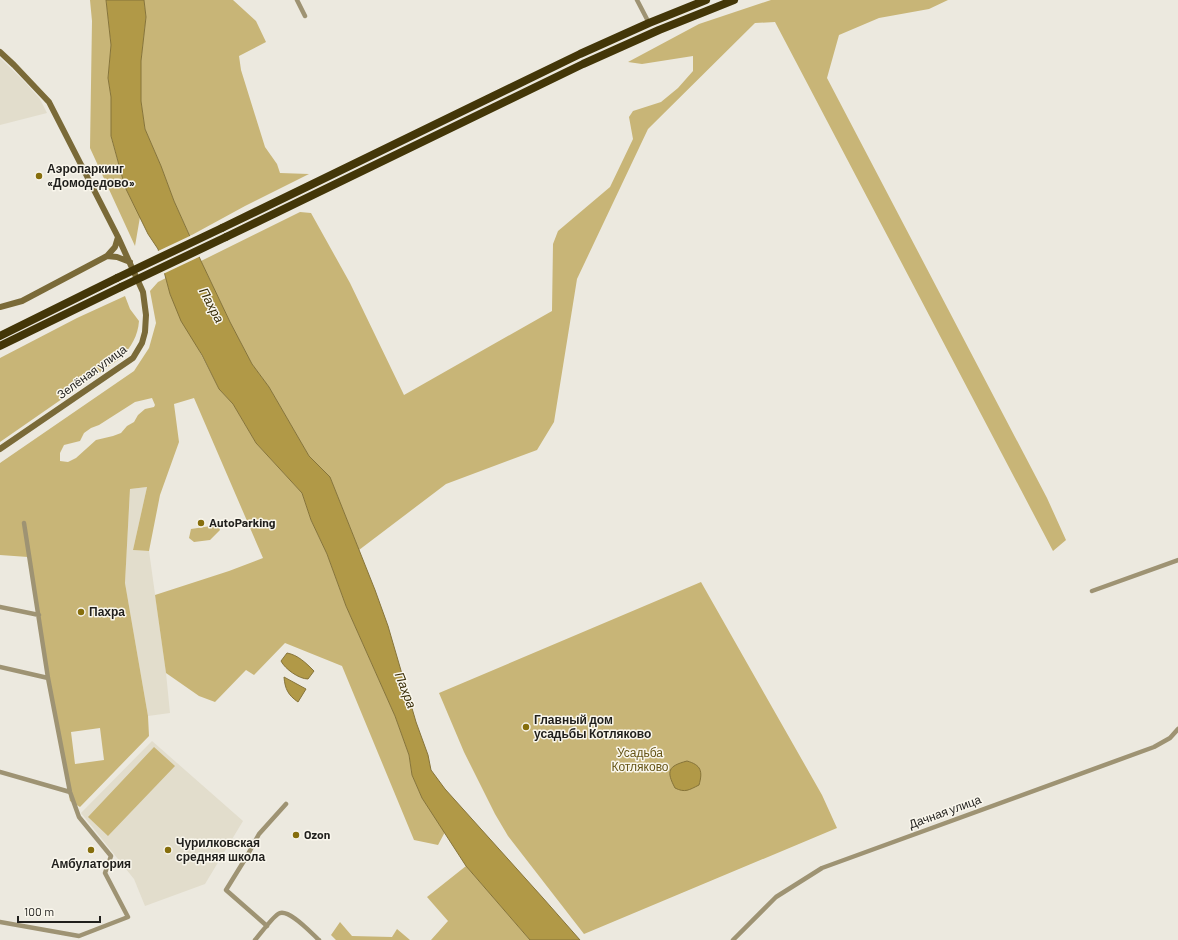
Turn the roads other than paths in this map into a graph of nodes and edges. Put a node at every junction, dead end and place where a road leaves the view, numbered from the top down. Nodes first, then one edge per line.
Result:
1 (297, 0) edge
2 (637, 0) edge
3 (706, 0) edge
4 (734, 0) edge
5 (305, 16) dead end
6 (649, 23) junction
7 (0, 52) edge
8 (118, 237) junction
9 (107, 256) junction
10 (130, 262) junction
11 (0, 307) edge
12 (0, 336) edge
13 (0, 346) edge
14 (0, 449) edge
15 (24, 523) dead end
16 (1178, 560) edge
17 (1092, 592) dead end
18 (0, 607) edge
19 (39, 615) junction
20 (0, 667) edge
21 (48, 678) junction
22 (1178, 729) edge
23 (0, 772) edge
24 (70, 792) junction
25 (286, 804) dead end
26 (0, 922) edge
27 (267, 926) junction
28 (255, 940) edge
29 (319, 940) edge
30 (733, 940) edge

1 - 5 street
2 - 6 street
3 - 6 highway
4 - 13 highway, bridge
6 - 12 highway, bridge
7 - 8 street, Зелёная улица
8 - 9 street
8 - 10 street, Зелёная улица
9 - 10 street
9 - 11 street
10 - 14 street, Зелёная улица
15 - 19 street
16 - 17 street
18 - 19 street
19 - 21 street
20 - 21 street
21 - 24 street
22 - 30 street, Дачная улица
23 - 24 street
24 - 26 street
25 - 27 street
27 - 28 street
27 - 29 street

